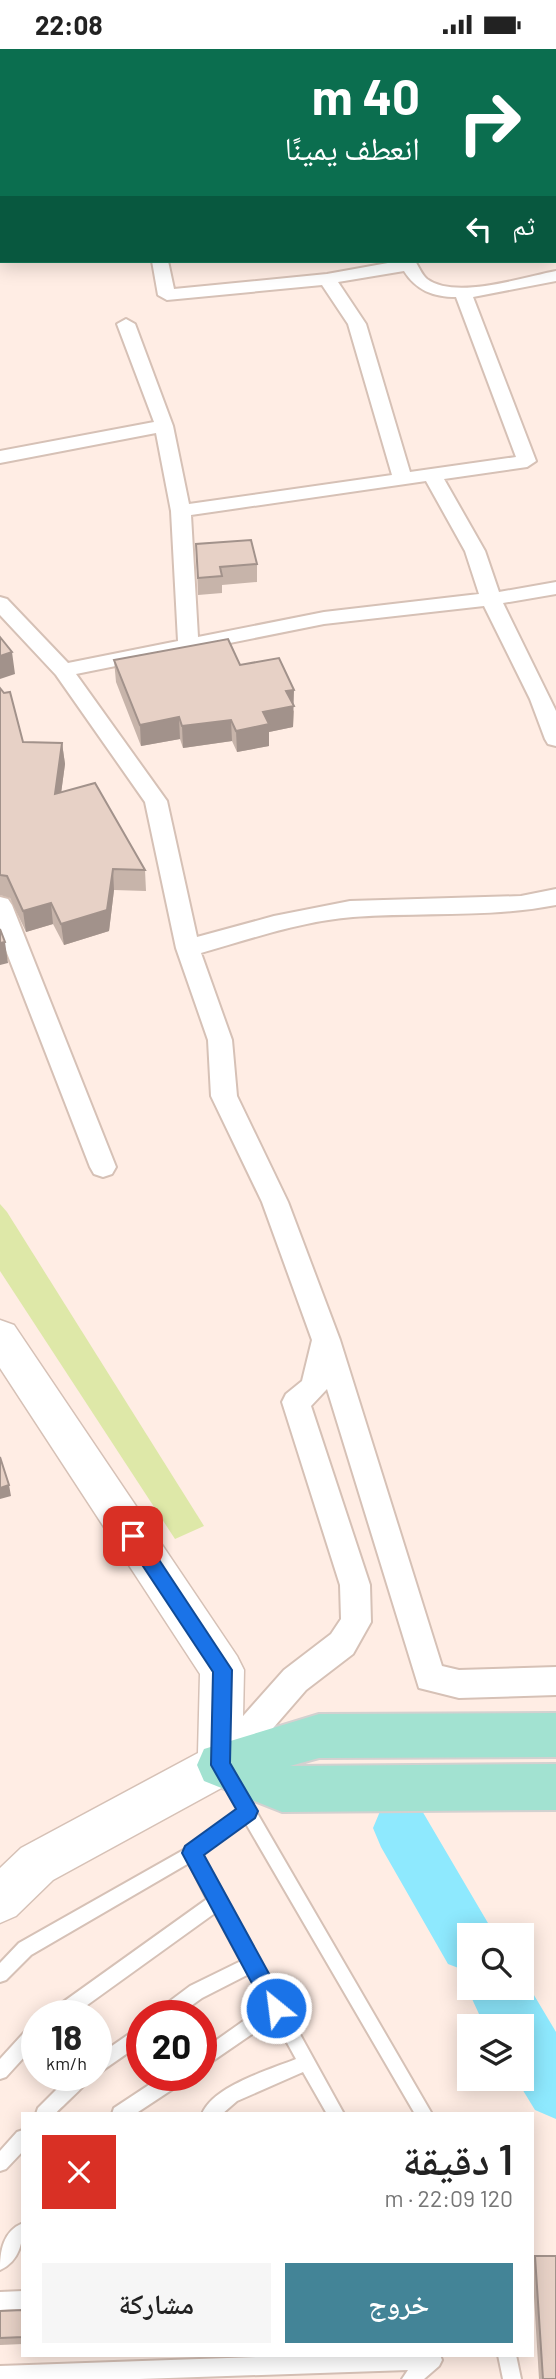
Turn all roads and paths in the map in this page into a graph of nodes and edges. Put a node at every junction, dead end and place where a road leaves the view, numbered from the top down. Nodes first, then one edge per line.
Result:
1 (160, 263) edge
2 (408, 263) edge
3 (556, 276) edge
4 (327, 279) junction
5 (463, 293) junction
6 (126, 324) dead end
7 (164, 426) junction
8 (0, 457) edge
9 (432, 475) junction
10 (402, 479) junction
11 (181, 511) junction
12 (556, 589) edge
13 (491, 599) junction
14 (0, 603) edge
15 (188, 645) junction
16 (63, 670) junction
17 (556, 739) edge
18 (556, 897) edge
19 (0, 905) edge
20 (188, 948) junction
21 (103, 1167) dead end
22 (0, 1336) edge
23 (326, 1340) junction
24 (556, 1681) edge
25 (556, 1735) edge
26 (220, 1765) junction
27 (556, 1787) edge
28 (248, 1811) junction
29 (192, 1853) junction
30 (0, 1900) edge
31 (217, 1902) junction
32 (252, 1964) junction
33 (0, 1974) edge
34 (80, 2000) edge
35 (186, 2000) edge
36 (276, 2008) junction
37 (21, 2048) edge
38 (217, 2050) edge
39 (307, 2062) junction
40 (0, 2071) edge
41 (65, 2091) edge
42 (155, 2091) edge
43 (46, 2112) edge
44 (123, 2112) edge
45 (212, 2112) edge
46 (335, 2112) edge
47 (423, 2112) edge
48 (21, 2140) edge
49 (0, 2163) edge
50 (21, 2234) edge
51 (0, 2262) edge
52 (21, 2299) edge
53 (0, 2301) edge
54 (508, 2357) edge
55 (436, 2358) edge
56 (0, 2375) edge
57 (411, 2379) edge
58 (512, 2379) edge

1 - 4 street
2 - 4 street
2 - 5 street
3 - 5 street
4 - 10 street
5 - 9 street
6 - 7 street
7 - 8 street
7 - 11 street
9 - 10 street
9 - 13 street
10 - 11 street
11 - 15 street
12 - 13 street
13 - 15 street
13 - 17 street
14 - 16 street
15 - 16 street
16 - 20 street
18 - 20 street
19 - 21 street
20 - 23 street
22 - 26 street
23 - 24 street
23 - 26 street
25 - 26 main road
26 - 27 main road
26 - 28 lane
26 - 30 street
28 - 29 lane
28 - 47 lane
29 - 31 lane
29 - 33 lane
31 - 32 lane
31 - 34 lane
32 - 35 lane
32 - 36 lane
36 - 38 lane
36 - 39 lane
37 - 40 lane
39 - 45 lane
39 - 46 lane
41 - 43 lane
42 - 44 lane
48 - 49 lane
50 - 51 lane
52 - 53 lane
54 - 58 lane
55 - 56 lane
55 - 57 lane

